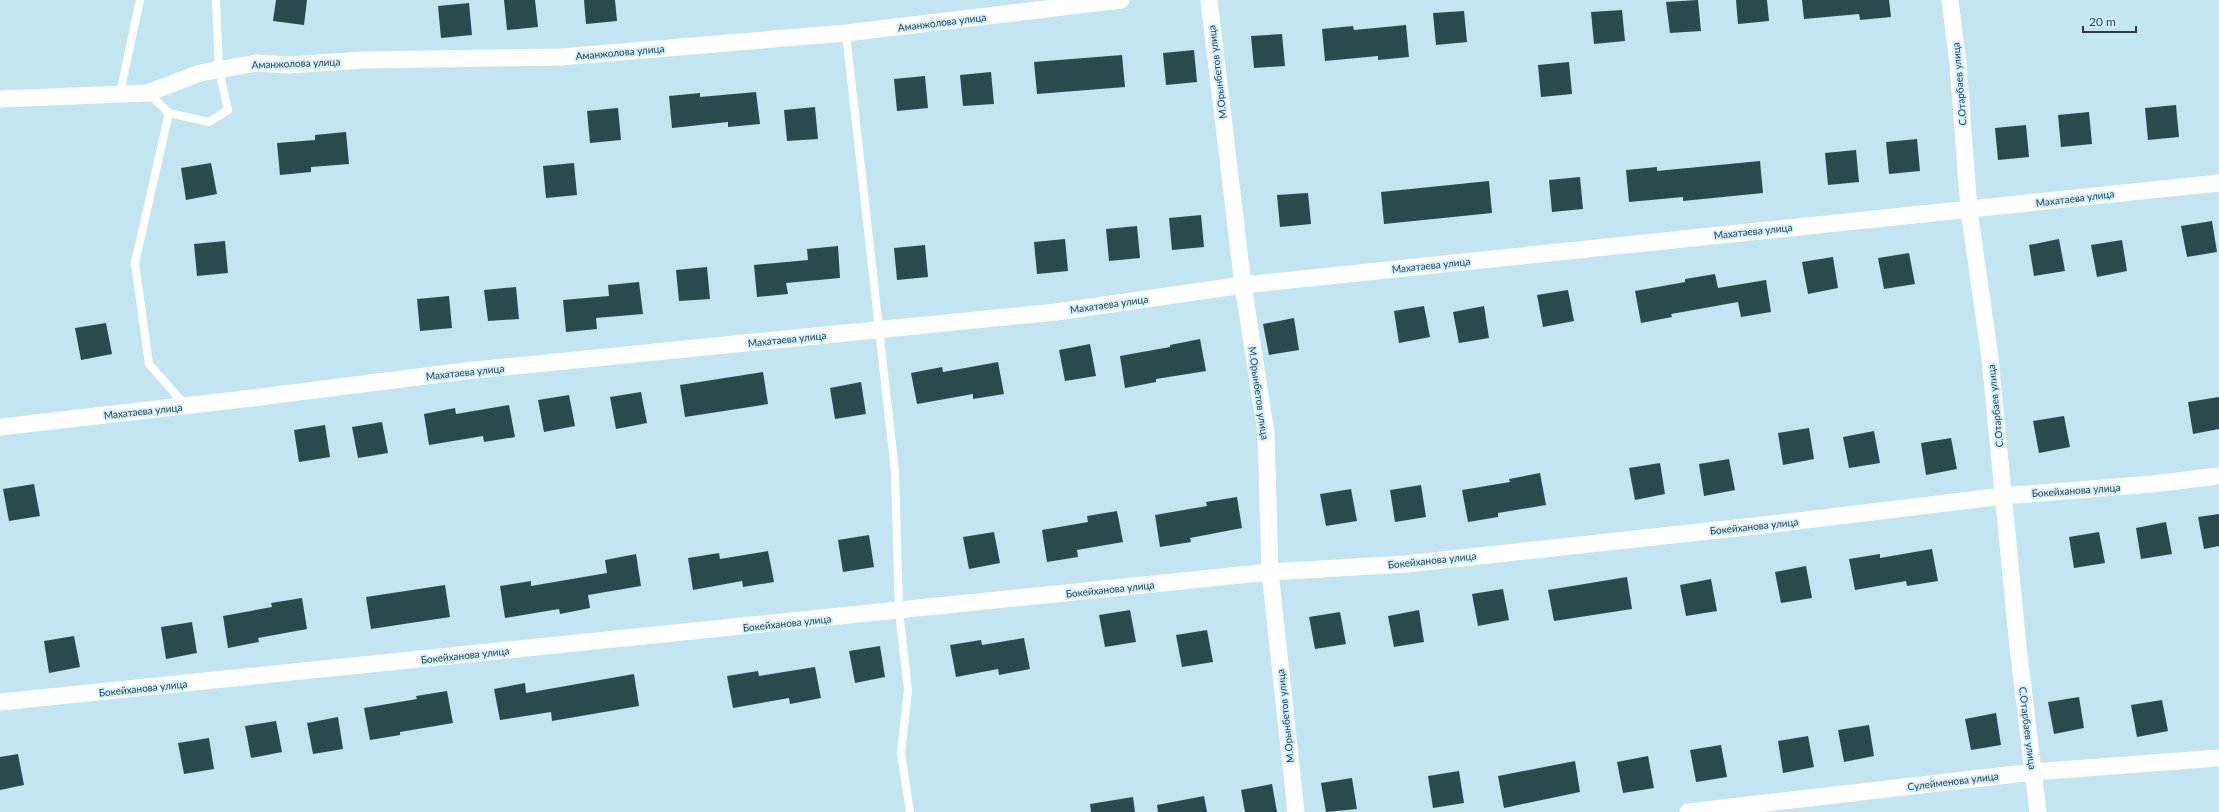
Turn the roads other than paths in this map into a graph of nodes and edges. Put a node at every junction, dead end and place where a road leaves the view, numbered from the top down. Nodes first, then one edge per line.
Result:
1 (140, 0) edge
2 (216, 0) edge
3 (1122, 0) edge
4 (1209, 0) edge
5 (1950, 0) edge
6 (846, 33) junction
7 (219, 70) junction
8 (120, 93) junction
9 (148, 93) junction
10 (0, 99) edge
11 (169, 113) junction
12 (2219, 183) edge
13 (1969, 210) junction
14 (1243, 286) junction
15 (880, 330) junction
16 (186, 406) junction
17 (0, 427) edge
18 (2219, 476) edge
19 (2004, 496) junction
20 (1270, 572) junction
21 (899, 611) junction
22 (0, 702) edge
23 (2219, 758) edge
24 (2034, 772) junction
25 (910, 812) edge
26 (1296, 812) edge
27 (1688, 812) edge
28 (2038, 812) edge

1 - 8 lane
2 - 7 lane
3 - 6 street, Аманжолова улица
4 - 14 street, М.Орынбетов улица
5 - 13 street, С.Отарбаев улица
6 - 7 street, Аманжолова улица
6 - 15 lane
7 - 9 street, Аманжолова улица
7 - 11 lane
8 - 9 street, Аманжолова улица
8 - 10 street, Аманжолова улица
9 - 11 lane
11 - 16 lane
12 - 13 street, Махатаева улица
13 - 14 street, Махатаева улица
13 - 19 street, С.Отарбаев улица
14 - 15 street, Махатаева улица
14 - 20 street, М.Орынбетов улица
15 - 16 street, Махатаева улица
15 - 21 lane
16 - 17 street, Махатаева улица
18 - 19 street, Бокейханова улица
19 - 20 street, Бокейханова улица
19 - 24 street, С.Отарбаев улица
20 - 21 street, Бокейханова улица
20 - 26 street, М.Орынбетов улица
21 - 22 street, Бокейханова улица
21 - 25 lane
23 - 24 street, Сулейменова улица
24 - 27 street, Сулейменова улица
24 - 28 street, С.Отарбаев улица

